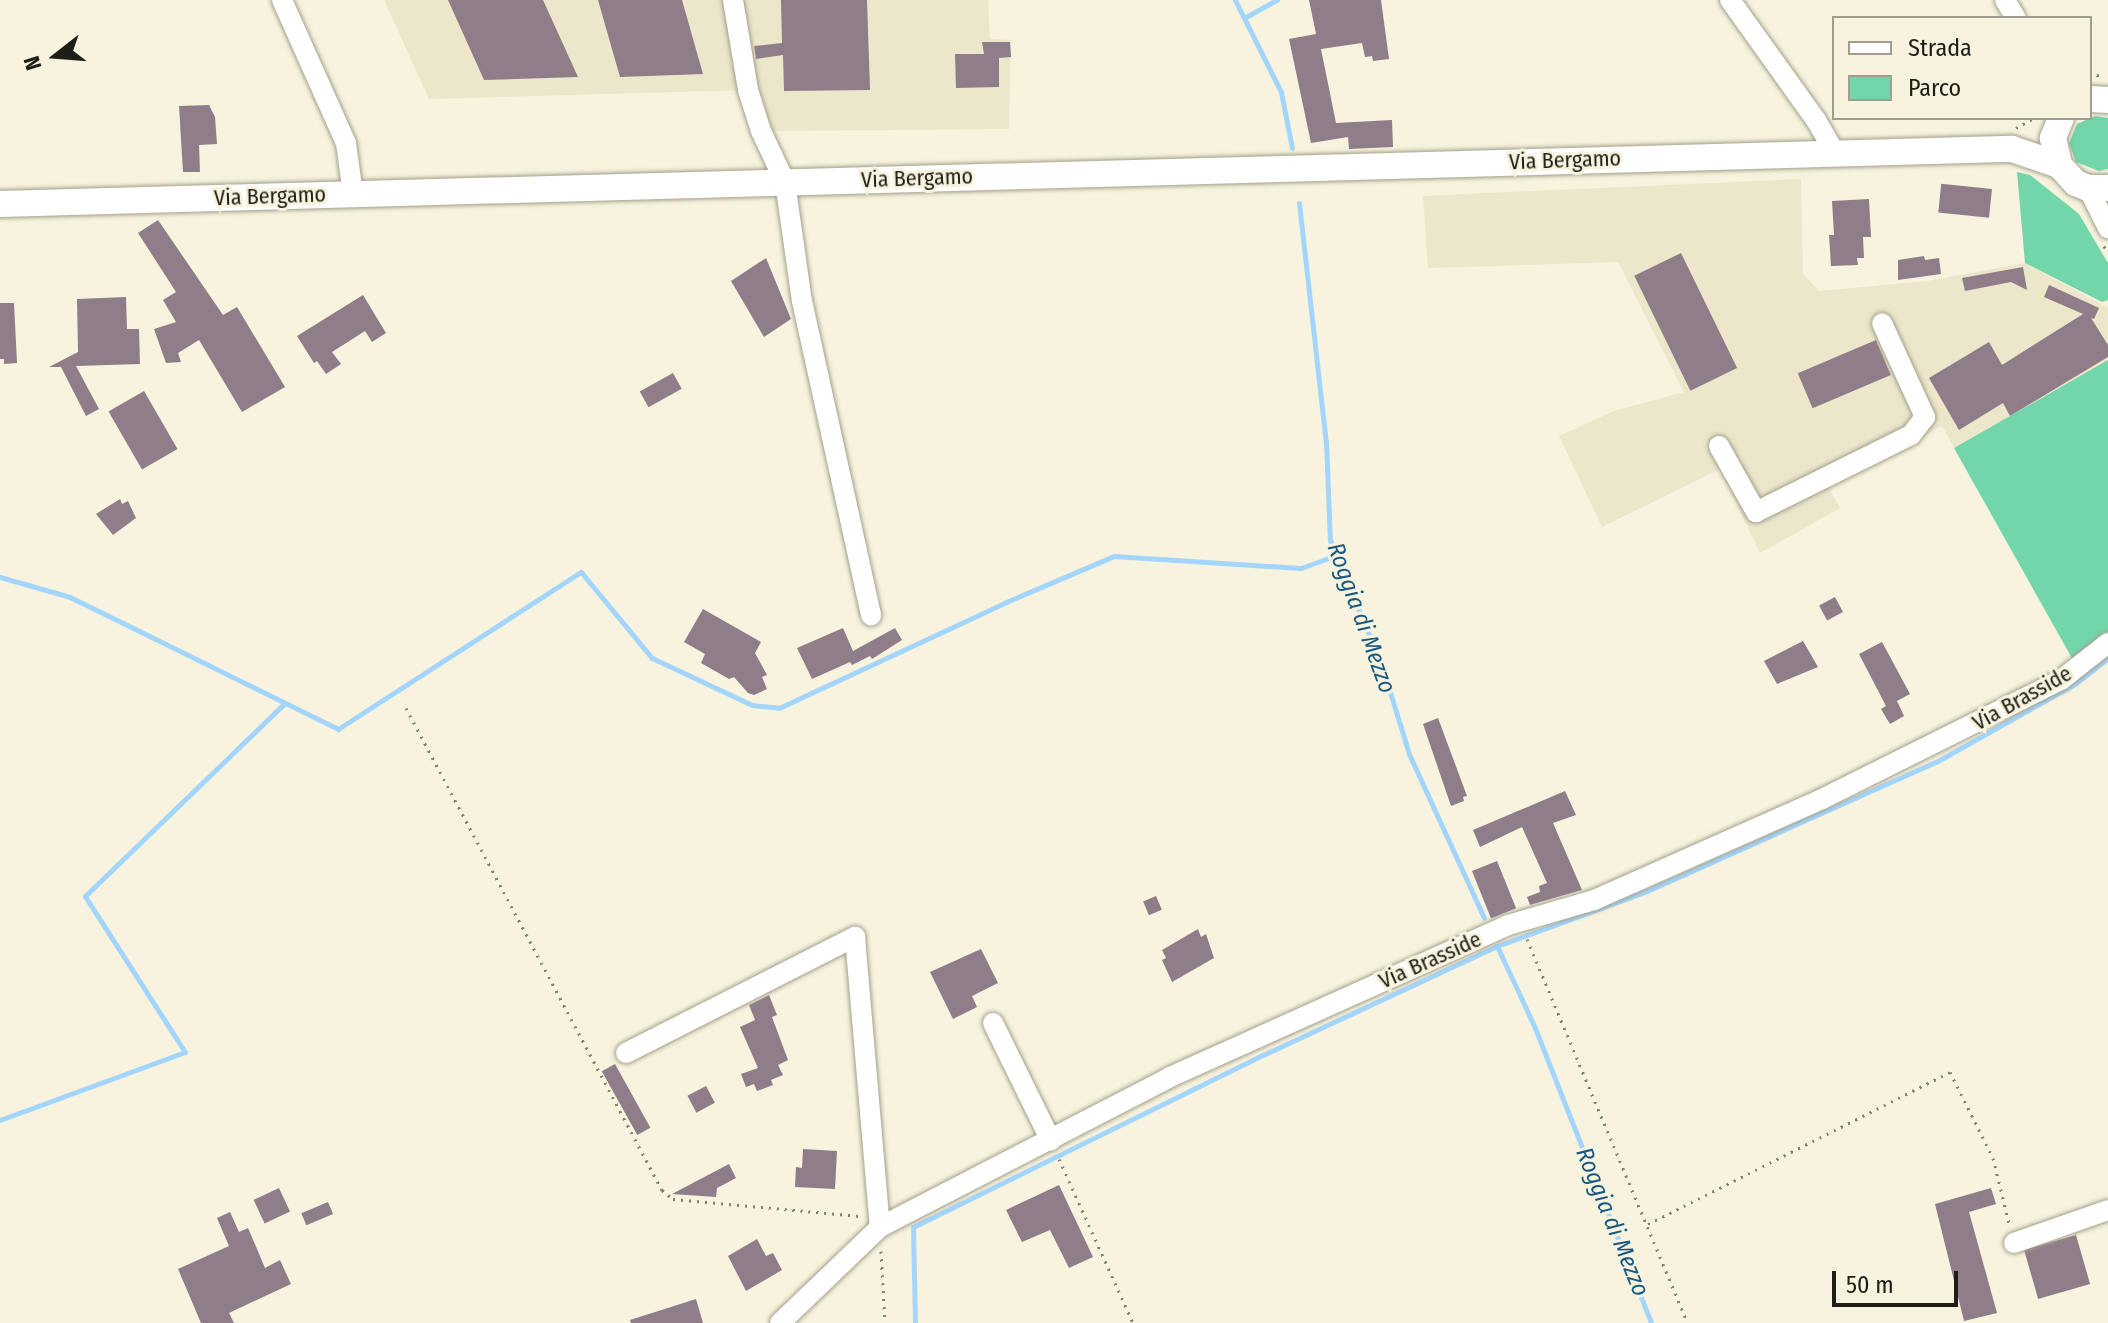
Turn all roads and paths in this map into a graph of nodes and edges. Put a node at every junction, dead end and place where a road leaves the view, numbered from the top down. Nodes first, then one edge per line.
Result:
1 (282, 0) edge
2 (733, 0) edge
3 (1730, 0) edge
4 (2059, 122) edge
5 (2012, 149) junction
6 (1835, 153) junction
7 (2059, 165) junction
8 (785, 182) junction
9 (2098, 188) edge
10 (353, 194) junction
11 (0, 204) edge
12 (2108, 228) edge
13 (1882, 323) dead end
14 (1719, 446) dead end
15 (871, 616) dead end
16 (2108, 643) edge
17 (406, 708) dead end
18 (1519, 922) junction
19 (993, 1023) dead end
20 (626, 1053) dead end
21 (1051, 1141) junction
22 (1061, 1163) dead end
23 (2108, 1210) edge
24 (1648, 1224) junction
25 (880, 1227) junction
26 (2014, 1243) joint
27 (780, 1323) edge
28 (885, 1323) edge
29 (1133, 1323) edge
30 (1688, 1323) edge

1 - 10 street
2 - 8 street
3 - 6 street
4 - 5 main road, Via Bergamo
4 - 7 main road, Via Bergamo
5 - 6 main road, Via Bergamo
5 - 7 main road, Via Bergamo
6 - 8 main road, Via Bergamo
7 - 9 main road, Via Bergamo
8 - 10 main road, Via Bergamo
8 - 15 street
9 - 12 street
10 - 11 main road, Via Bergamo
13 - 14 street
16 - 18 street, Via Brasside
17 - 25 path
18 - 21 street, Via Brasside
18 - 24 path
19 - 21 street
20 - 25 street
21 - 25 street, Via Brasside
22 - 29 path
23 - 26 street
24 - 26 path
24 - 30 path
25 - 27 street, Via Brasside
25 - 28 path

